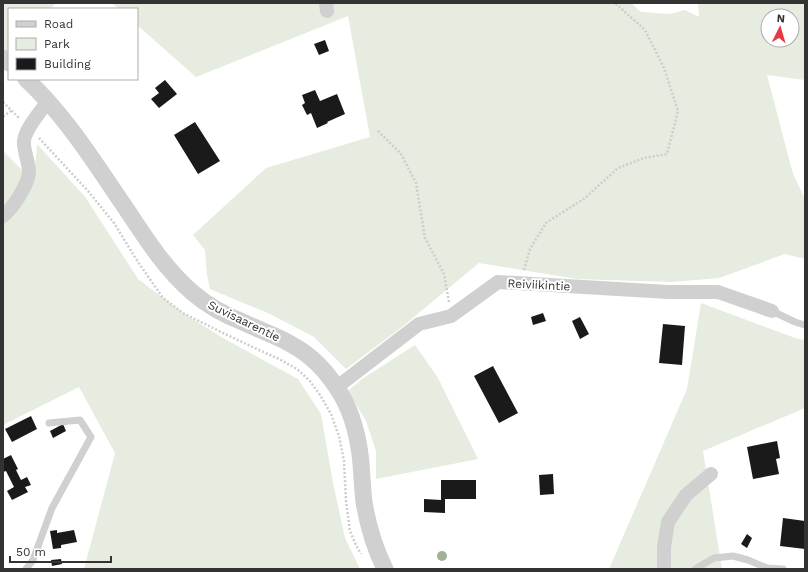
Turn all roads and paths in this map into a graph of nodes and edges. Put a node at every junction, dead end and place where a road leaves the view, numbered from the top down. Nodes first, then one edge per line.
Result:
1 (615, 3) edge
2 (27, 80) edge
3 (48, 101) junction
4 (12, 111) dead end
5 (3, 116) edge
6 (378, 131) dead end
7 (3, 216) edge
8 (520, 284) junction
9 (772, 311) joint
10 (452, 316) junction
11 (805, 325) edge
12 (337, 387) junction
13 (49, 423) dead end
14 (711, 474) dead end
15 (381, 567) edge
16 (26, 569) edge
17 (664, 569) edge
18 (695, 569) edge
19 (783, 569) edge

1 - 8 path
2 - 3 street, Suvisaarentie
3 - 7 street
3 - 12 street, Suvisaarentie
4 - 5 path
6 - 10 path
8 - 9 street, Reiviikintie
8 - 10 street, Reiviikintie
9 - 11 lane
10 - 12 street, Reiviikintie
12 - 15 street, Suvisaarentie
13 - 16 lane
14 - 17 street
18 - 19 lane

